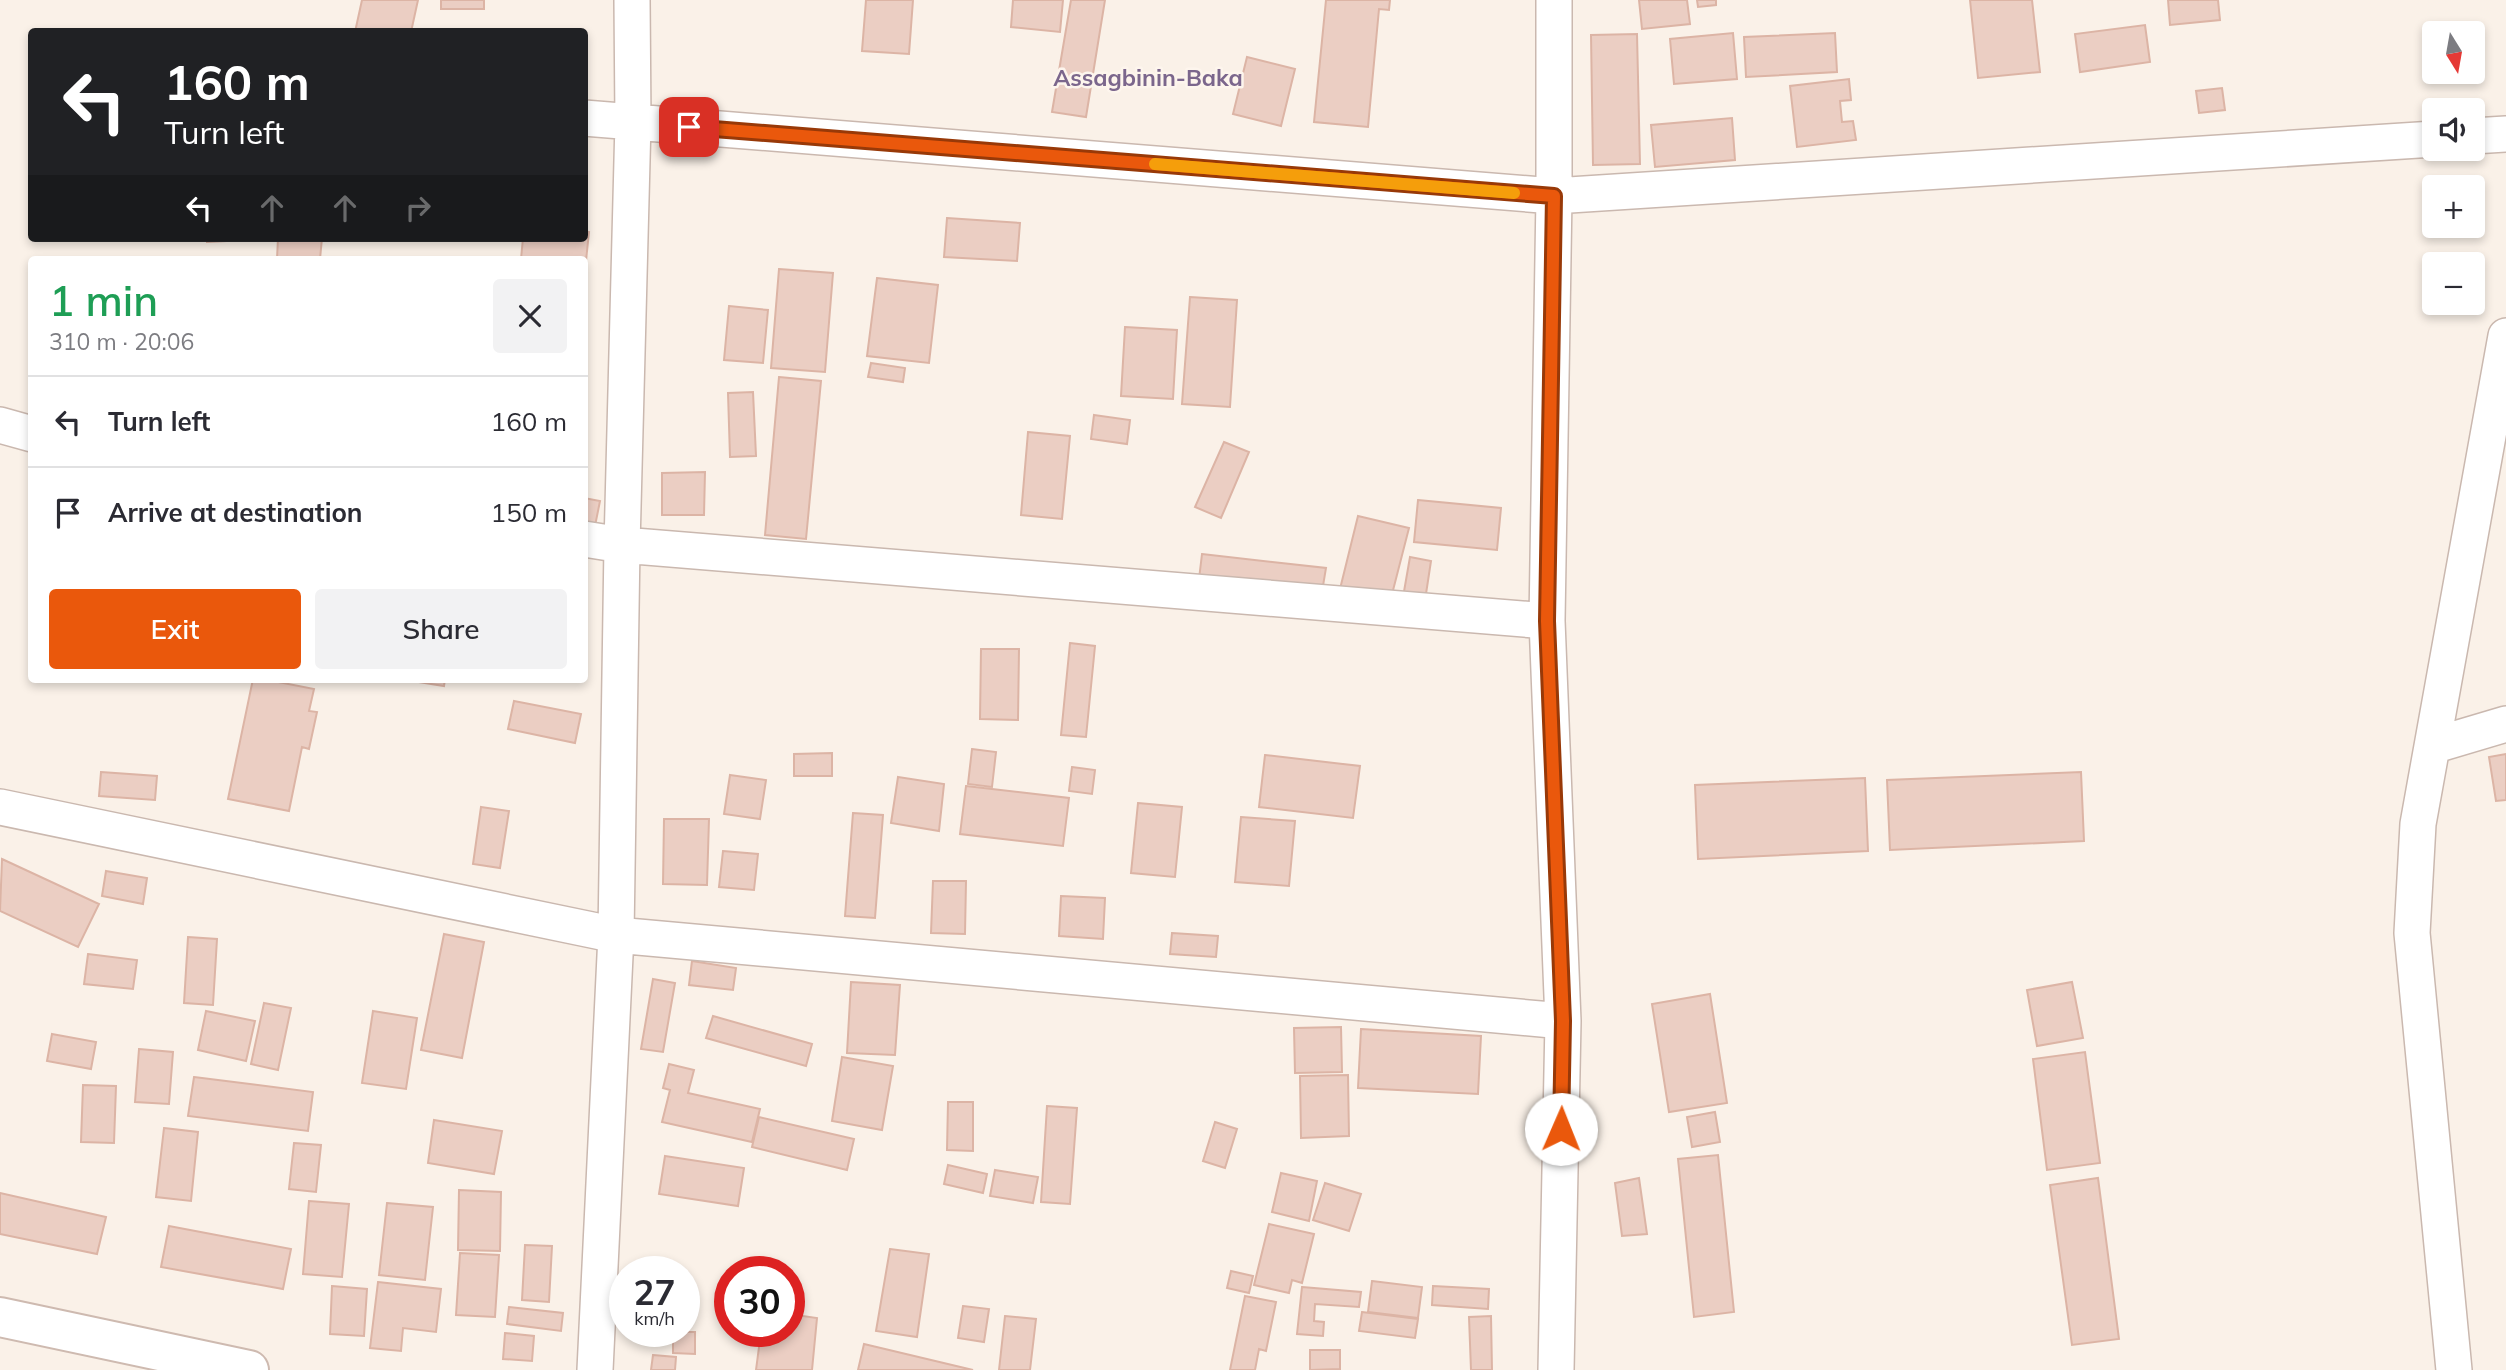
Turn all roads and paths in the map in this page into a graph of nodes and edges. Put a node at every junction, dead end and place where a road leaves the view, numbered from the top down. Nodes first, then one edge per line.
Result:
1 (632, 0) edge
2 (1554, 0) edge
3 (588, 118) edge
4 (634, 122) junction
5 (2506, 134) edge
6 (2485, 135) edge
7 (2422, 140) edge
8 (1554, 196) junction
9 (2506, 336) edge
10 (0, 425) edge
11 (28, 434) edge
12 (588, 540) edge
13 (622, 544) junction
14 (1547, 621) junction
15 (2506, 724) edge
16 (2432, 746) junction
17 (0, 807) edge
18 (616, 935) junction
19 (1563, 1021) junction
20 (0, 1317) edge
21 (249, 1370) edge
22 (595, 1370) edge
23 (1556, 1370) edge
24 (2454, 1370) edge

1 - 4 street
2 - 8 street
3 - 4 street
4 - 8 street
4 - 13 street
5 - 6 street
7 - 8 street
8 - 14 street
9 - 16 street
10 - 11 street
12 - 13 street
13 - 14 street
13 - 18 street
14 - 19 street
15 - 16 street
16 - 24 street
17 - 18 street
18 - 19 street
18 - 22 street
19 - 23 street
20 - 21 street

